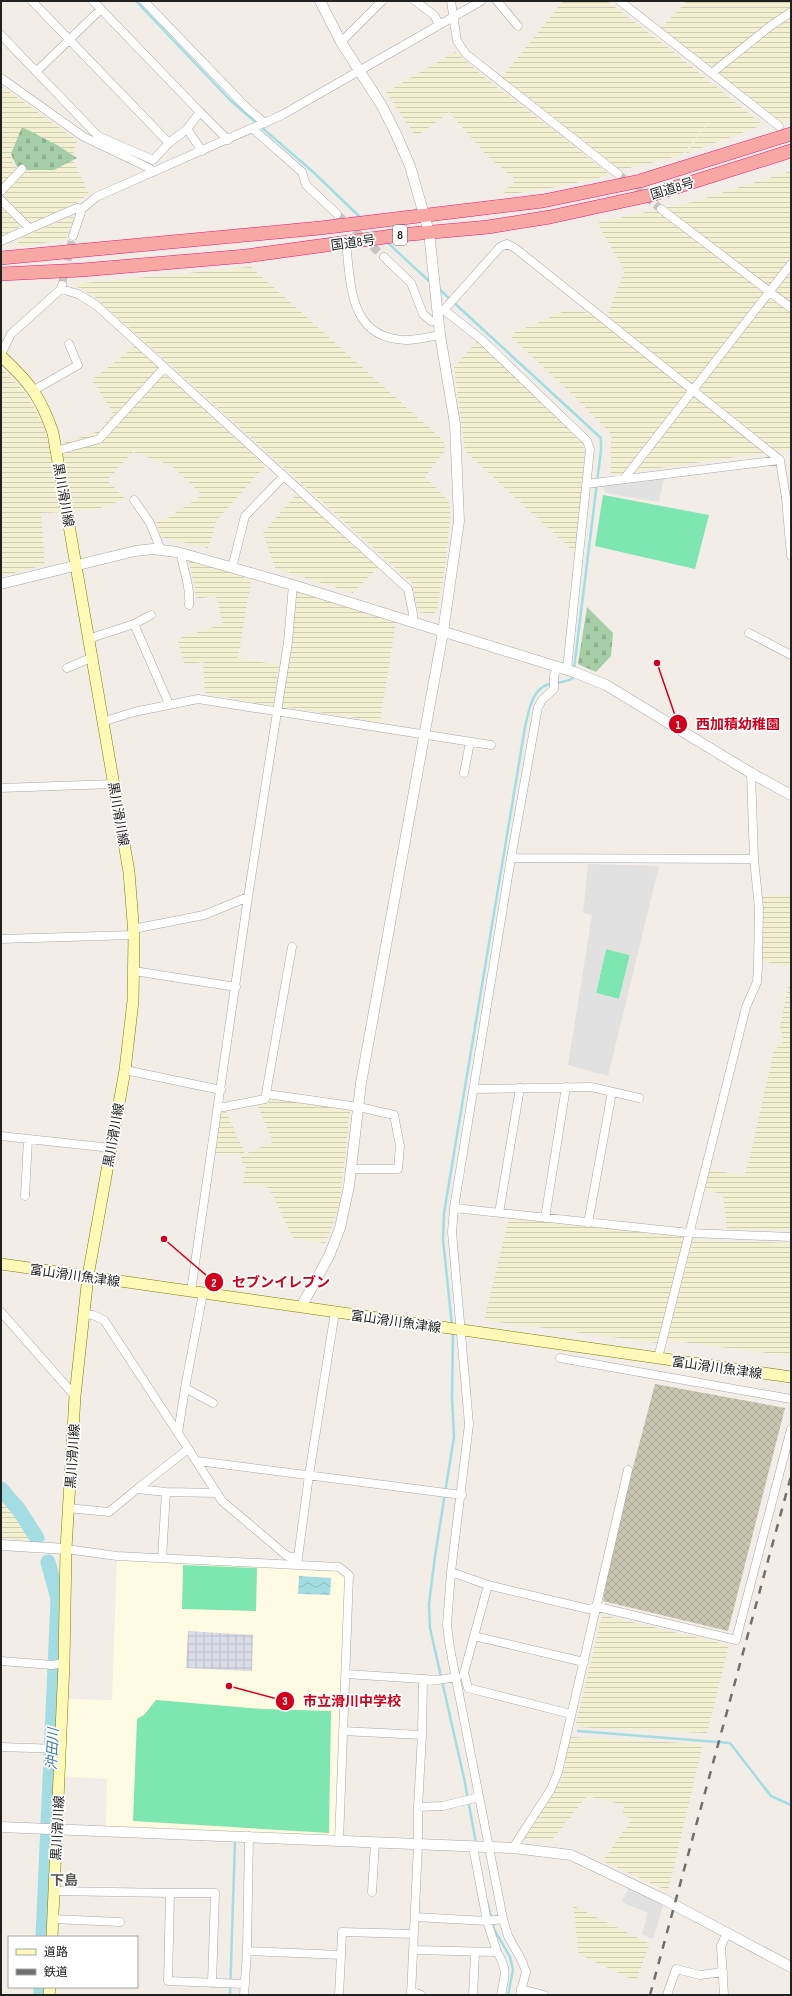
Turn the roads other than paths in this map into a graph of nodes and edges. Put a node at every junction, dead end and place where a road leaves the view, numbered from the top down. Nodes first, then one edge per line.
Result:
1 (32, 1) edge
2 (93, 1) edge
3 (144, 1) edge
4 (320, 1) edge
5 (382, 1) edge
6 (415, 1) edge
7 (451, 1) edge
8 (481, 1) edge
9 (497, 1) edge
10 (620, 1) edge
11 (100, 9) junction
12 (791, 12) edge
13 (453, 17) junction
14 (439, 24) junction
15 (518, 26) dead end
16 (1, 35) edge
17 (69, 40) junction
18 (341, 42) junction
19 (360, 70) junction
20 (37, 71) junction
21 (712, 73) junction
22 (1, 78) edge
23 (200, 112) junction
24 (265, 123) junction
25 (778, 126) dead end
26 (187, 129) junction
27 (253, 129) junction
28 (791, 134) edge
29 (228, 140) junction
30 (169, 144) junction
31 (202, 151) junction
32 (791, 151) edge
33 (149, 168) dead end
34 (22, 169) dead end
35 (618, 174) tunnel mouth
36 (1, 191) edge
37 (1, 200) edge
38 (82, 208) junction
39 (661, 208) tunnel mouth
40 (337, 214) tunnel mouth
41 (424, 216) junction
42 (29, 228) junction
43 (429, 232) junction
44 (73, 236) tunnel mouth
45 (1, 241) edge
46 (346, 243) junction
47 (384, 257) tunnel mouth
48 (1, 258) edge
49 (791, 264) edge
50 (1, 274) edge
51 (770, 292) junction
52 (791, 308) edge
53 (440, 314) junction
54 (440, 335) junction
55 (69, 344) dead end
56 (1, 355) edge
57 (164, 368) junction
58 (693, 389) junction
59 (34, 390) junction
60 (56, 451) junction
61 (780, 460) junction
62 (284, 476) junction
63 (624, 479) junction
64 (586, 484) junction
65 (134, 500) dead end
66 (161, 550) junction
67 (181, 553) junction
68 (791, 556) edge
69 (76, 566) junction
70 (232, 568) junction
71 (1, 584) edge
72 (293, 585) junction
73 (189, 605) dead end
74 (151, 616) dead end
75 (412, 623) junction
76 (134, 624) junction
77 (443, 632) junction
78 (749, 633) dead end
79 (88, 639) junction
80 (791, 655) edge
81 (91, 658) junction
82 (67, 668) dead end
83 (562, 668) junction
84 (169, 704) junction
85 (277, 710) junction
86 (102, 722) junction
87 (424, 734) junction
88 (470, 742) junction
89 (491, 745) dead end
90 (464, 773) dead end
91 (751, 773) junction
92 (113, 784) junction
93 (1, 788) edge
94 (791, 795) edge
95 (511, 858) junction
96 (754, 859) junction
97 (248, 897) junction
98 (134, 932) junction
99 (1, 939) edge
100 (292, 947) dead end
101 (134, 970) junction
102 (236, 987) junction
103 (125, 1070) junction
104 (566, 1087) junction
105 (520, 1088) junction
106 (474, 1089) junction
107 (221, 1090) junction
108 (612, 1092) junction
109 (267, 1094) junction
110 (639, 1098) dead end
111 (219, 1106) junction
112 (359, 1107) junction
113 (1, 1136) edge
114 (28, 1139) junction
115 (111, 1148) junction
116 (351, 1169) junction
117 (25, 1196) dead end
118 (454, 1208) junction
119 (499, 1213) junction
120 (545, 1218) junction
121 (588, 1223) junction
122 (690, 1233) junction
123 (791, 1237) edge
124 (1, 1264) edge
125 (88, 1276) junction
126 (191, 1291) junction
127 (203, 1292) junction
128 (302, 1307) junction
129 (1, 1312) edge
130 (335, 1312) junction
131 (84, 1314) junction
132 (462, 1331) junction
133 (560, 1358) dead end
134 (658, 1358) junction
135 (791, 1377) edge
136 (185, 1388) junction
137 (75, 1396) junction
138 (791, 1399) edge
139 (213, 1403) dead end
140 (791, 1429) edge
141 (178, 1433) junction
142 (188, 1449) junction
143 (197, 1461) junction
144 (628, 1470) dead end
145 (309, 1475) junction
146 (137, 1489) junction
147 (166, 1492) junction
148 (217, 1493) junction
149 (462, 1495) junction
150 (68, 1508) junction
151 (1, 1544) edge
152 (66, 1549) junction
153 (162, 1558) junction
154 (297, 1561) junction
155 (451, 1572) junction
156 (488, 1585) junction
157 (598, 1607) junction
158 (474, 1636) junction
159 (1, 1661) edge
160 (584, 1662) junction
161 (64, 1663) junction
162 (346, 1674) junction
163 (457, 1677) junction
164 (423, 1679) junction
165 (571, 1714) junction
166 (343, 1731) junction
167 (422, 1735) junction
168 (1, 1747) edge
169 (60, 1749) junction
170 (479, 1797) junction
171 (418, 1807) junction
172 (1, 1827) edge
173 (57, 1829) junction
174 (248, 1836) junction
175 (339, 1841) junction
176 (375, 1843) junction
177 (418, 1845) junction
178 (473, 1846) junction
179 (488, 1847) junction
180 (513, 1848) junction
181 (54, 1891) junction
182 (372, 1892) dead end
183 (170, 1893) junction
184 (415, 1917) junction
185 (53, 1919) junction
186 (503, 1919) junction
187 (487, 1921) junction
188 (120, 1922) dead end
189 (727, 1933) junction
190 (414, 1934) junction
191 (52, 1936) edge
192 (413, 1950) junction
193 (247, 1951) junction
194 (475, 1952) junction
195 (496, 1952) junction
196 (341, 1955) junction
197 (791, 1967) edge
198 (723, 1972) junction
199 (212, 1983) junction
200 (245, 1984) junction
201 (521, 1992) edge
202 (411, 1993) edge
203 (244, 1995) edge
204 (339, 1995) edge
205 (421, 1995) edge
206 (473, 1995) edge
207 (501, 1995) edge
208 (544, 1995) edge
209 (667, 1995) edge
210 (724, 1995) edge

1 - 17 street
2 - 11 street
3 - 24 street
4 - 18 street
5 - 18 street
6 - 14 street
7 - 13 street
8 - 13 street
9 - 15 street
10 - 21 street
11 - 17 street
11 - 23 street
12 - 21 street
13 - 14 street
13 - 35 street
14 - 19 street
16 - 20 street
17 - 20 street
17 - 30 street
18 - 19 street
19 - 24 street
19 - 41 street
20 - 30 street
21 - 25 street
22 - 33 street
23 - 26 street
23 - 29 street
24 - 27 street
26 - 30 street
26 - 31 street
27 - 29 street
27 - 40 street
28 - 41 highway, 国道8号 / 8
29 - 31 street
31 - 38 street
32 - 43 highway, 国道8号 / 8
34 - 36 street
37 - 42 street
38 - 42 street
38 - 44 street
39 - 51 street
41 - 43 street
41 - 48 highway, 国道8号 / 8
42 - 45 street
43 - 46 highway, 国道8号 / 8
43 - 53 street
46 - 50 highway, 国道8号 / 8
46 - 54 street
47 - 53 street
49 - 51 street
51 - 52 street
51 - 58 street
53 - 54 street
53 - 58 street
53 - 64 street
54 - 77 street
55 - 59 street
56 - 57 street
56 - 59 main road, 黒川滑川線
57 - 60 street
57 - 62 street
58 - 61 street
58 - 63 street
59 - 60 main road, 黒川滑川線
60 - 69 main road, 黒川滑川線
61 - 63 street
61 - 68 street
62 - 70 street
62 - 75 street
63 - 64 street
64 - 83 street
65 - 66 street
66 - 67 street
66 - 69 street
67 - 70 street
67 - 73 street
69 - 71 street
69 - 79 main road, 黒川滑川線
70 - 72 street
72 - 75 street
72 - 85 street
74 - 76 street
75 - 77 street
76 - 79 street
76 - 84 street
77 - 83 street
77 - 87 street
78 - 80 street
79 - 81 main road, 黒川滑川線
81 - 82 street
81 - 86 main road, 黒川滑川線
83 - 91 street
83 - 95 street
84 - 85 street
84 - 86 street
85 - 87 street
85 - 97 street
86 - 92 main road, 黒川滑川線
87 - 88 street
87 - 112 street
88 - 89 street
88 - 90 street
91 - 94 street
91 - 96 street
92 - 93 street
92 - 98 main road, 黒川滑川線
95 - 96 street
95 - 106 street
96 - 122 street
97 - 98 street
97 - 102 street
98 - 99 street
98 - 101 main road, 黒川滑川線
100 - 109 street
101 - 102 street
101 - 103 main road, 黒川滑川線
102 - 107 street
103 - 107 street
103 - 115 main road, 黒川滑川線
104 - 105 street
104 - 108 street
104 - 120 street
105 - 106 street
105 - 119 street
106 - 118 street
107 - 111 street
108 - 110 street
108 - 121 street
109 - 111 street
109 - 112 street
111 - 126 street
112 - 116 street
112 - 116 street
113 - 114 street
114 - 115 street
114 - 117 street
115 - 125 main road, 黒川滑川線
116 - 128 street
118 - 119 street
118 - 132 street
119 - 120 street
120 - 121 street
121 - 122 street
122 - 123 street
122 - 134 street
124 - 125 main road, 富山滑川魚津線
125 - 126 main road, 富山滑川魚津線
125 - 131 main road, 黒川滑川線
126 - 127 main road, 富山滑川魚津線
127 - 128 main road, 富山滑川魚津線
127 - 136 street
128 - 130 main road, 富山滑川魚津線
129 - 137 street
130 - 132 main road, 富山滑川魚津線
130 - 145 street
131 - 137 main road, 黒川滑川線
131 - 141 street
132 - 134 main road, 富山滑川魚津線
132 - 149 street
133 - 138 street
134 - 135 main road, 富山滑川魚津線
136 - 139 street
136 - 141 street
137 - 150 main road, 黒川滑川線
140 - 157 street
141 - 142 street
142 - 143 street
142 - 146 street
143 - 145 street
143 - 148 street
144 - 157 street
145 - 149 street
145 - 154 street
146 - 147 street
146 - 150 street
147 - 148 street
147 - 153 street
148 - 154 street
149 - 155 street
150 - 152 main road, 黒川滑川線
151 - 152 street
152 - 153 street
152 - 161 main road, 黒川滑川線
153 - 154 street
154 - 162 street
155 - 156 street
155 - 163 street
156 - 157 street
156 - 158 street
157 - 160 street
158 - 160 street
158 - 165 street
159 - 161 street
160 - 165 street
161 - 169 main road, 黒川滑川線
162 - 164 street
162 - 166 street
163 - 164 street
163 - 170 street
164 - 167 street
165 - 180 street
166 - 167 street
166 - 175 street
167 - 171 street
168 - 169 street
169 - 173 main road, 黒川滑川線
170 - 171 street
170 - 179 street
171 - 177 street
172 - 173 street
173 - 174 street
173 - 181 main road, 黒川滑川線
174 - 175 street
174 - 193 street
175 - 176 street
176 - 177 street
176 - 182 street
177 - 178 street
177 - 184 street
178 - 179 street
178 - 187 street
179 - 180 street
179 - 186 street
180 - 189 street
181 - 183 street
181 - 185 main road, 黒川滑川線
183 - 199 street
183 - 199 street
184 - 187 street
184 - 190 street
185 - 188 street
185 - 191 main road, 黒川滑川線
186 - 187 street
186 - 201 street
187 - 195 street
189 - 197 street
189 - 198 street
190 - 192 street
190 - 196 street
192 - 194 street
192 - 202 street
193 - 196 street
193 - 200 street
194 - 195 street
194 - 206 street
195 - 207 street
196 - 204 street
198 - 209 street
198 - 210 street
199 - 200 street
200 - 203 street
201 - 208 street
202 - 205 street

